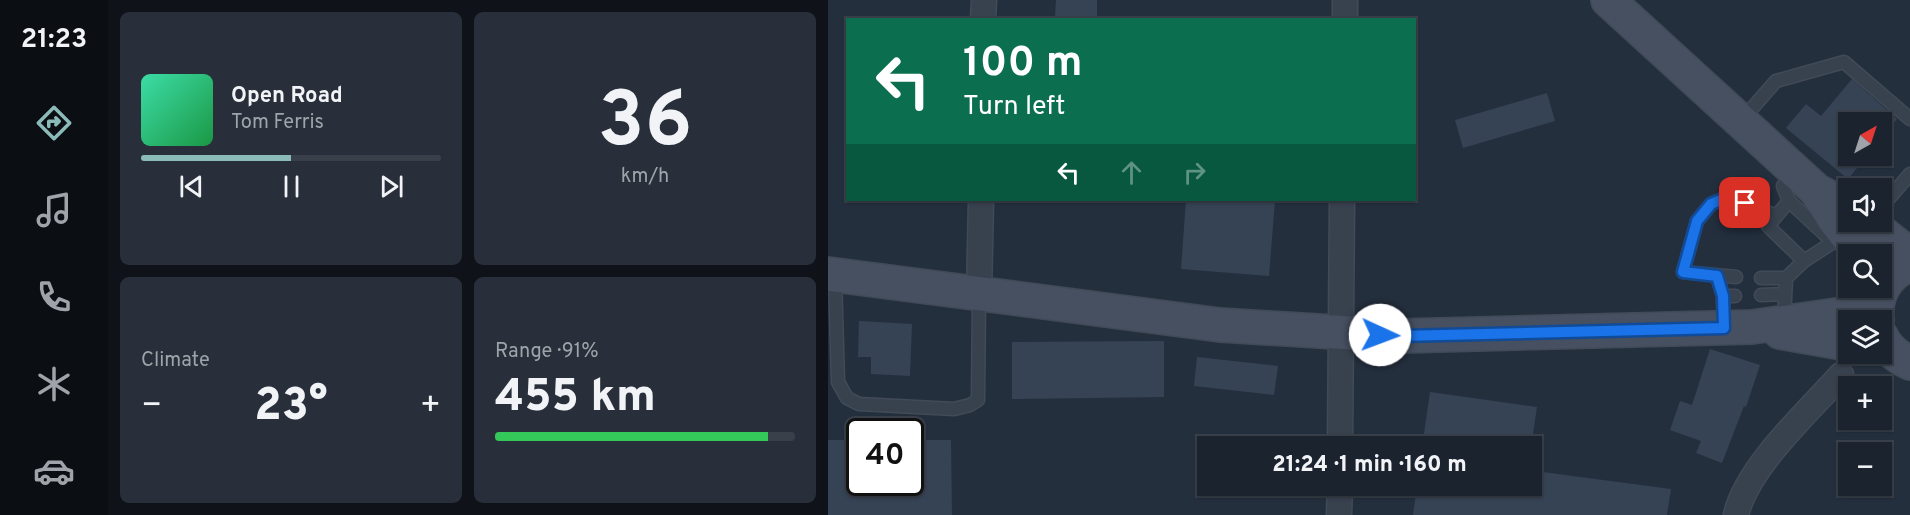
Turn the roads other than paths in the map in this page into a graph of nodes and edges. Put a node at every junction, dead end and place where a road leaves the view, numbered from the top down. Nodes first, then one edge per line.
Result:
1 (984, 0) edge
2 (1345, 0) edge
3 (1608, 0) edge
4 (983, 18) edge
5 (1345, 18) edge
6 (1910, 119) edge
7 (1741, 121) junction
8 (1910, 174) edge
9 (1800, 188) junction
10 (1892, 192) edge
11 (981, 201) edge
12 (1342, 201) edge
13 (1838, 214) edge
14 (1776, 216) junction
15 (1849, 232) edge
16 (1866, 232) edge
17 (1910, 255) edge
18 (1804, 261) junction
19 (1910, 265) edge
20 (831, 274) edge
21 (1717, 276) junction
22 (1736, 277) dead end
23 (1761, 278) dead end
24 (1786, 279) junction
25 (979, 295) junction
26 (1761, 296) dead end
27 (1785, 308) junction
28 (1886, 310) edge
29 (1838, 313) edge
30 (1738, 328) junction
31 (1340, 332) junction
32 (1838, 358) edge
33 (1842, 364) edge
34 (1340, 436) edge
35 (1340, 496) edge
36 (1339, 515) edge
37 (1736, 515) edge

1 - 4 street
2 - 5 street
3 - 7 street
6 - 7 lane
7 - 9 street
8 - 10 lane
9 - 13 street
9 - 14 lane
11 - 25 street
12 - 31 street
14 - 18 lane
14 - 21 lane
15 - 18 lane
16 - 17 street
18 - 24 lane
19 - 28 street
20 - 25 street
20 - 25 lane
21 - 22 lane
21 - 30 lane
23 - 24 lane
24 - 27 lane
25 - 31 street
26 - 27 lane
27 - 29 street
27 - 30 street
30 - 31 street
30 - 32 street
31 - 34 street
33 - 37 street
35 - 36 street

